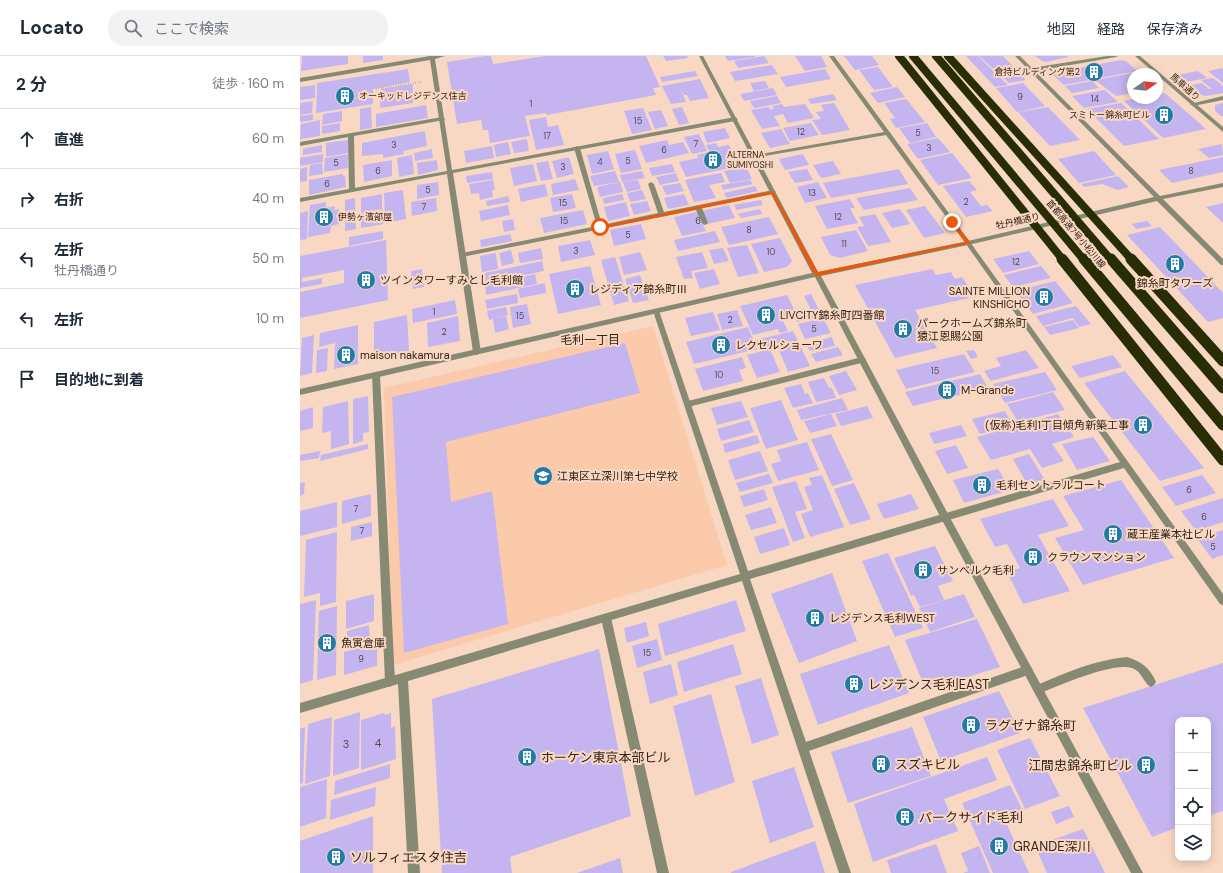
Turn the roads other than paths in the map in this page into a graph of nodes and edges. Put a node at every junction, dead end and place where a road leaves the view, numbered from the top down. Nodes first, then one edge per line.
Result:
1 (443, 56) edge
2 (701, 56) edge
3 (831, 56) edge
4 (899, 56) edge
5 (913, 56) edge
6 (936, 56) edge
7 (948, 56) edge
8 (1017, 56) edge
9 (1116, 56) edge
10 (1137, 56) edge
11 (432, 57) edge
12 (1031, 70) junction
13 (300, 80) edge
14 (1223, 98) edge
15 (1193, 104) junction
16 (442, 119) junction
17 (735, 119) junction
18 (1223, 130) edge
19 (887, 132) junction
20 (351, 135) junction
21 (300, 144) edge
22 (577, 148) junction
23 (755, 157) junction
24 (450, 172) junction
25 (651, 184) dead end
26 (1223, 185) edge
27 (352, 190) junction
28 (773, 192) junction
29 (1160, 199) junction
30 (300, 200) edge
31 (698, 207) junction
32 (662, 215) junction
33 (705, 223) dead end
34 (600, 227) junction
35 (968, 243) junction
36 (462, 255) junction
37 (1223, 263) edge
38 (817, 274) junction
39 (656, 311) junction
40 (477, 352) junction
41 (862, 360) junction
42 (1223, 361) edge
43 (376, 375) junction
44 (1223, 388) edge
45 (300, 392) edge
46 (688, 404) junction
47 (1223, 425) edge
48 (1223, 460) edge
49 (1125, 464) junction
50 (945, 517) junction
51 (745, 577) junction
52 (1223, 601) edge
53 (606, 618) junction
54 (1028, 670) junction
55 (403, 678) junction
56 (390, 682) junction
57 (1151, 682) dead end
58 (1038, 689) junction
59 (300, 708) edge
60 (803, 748) junction
61 (414, 873) edge
62 (663, 873) edge
63 (845, 873) edge
64 (1137, 873) edge

1 - 11 street
2 - 17 street
3 - 19 street
4 - 48 highway, bridge
5 - 47 highway, 首都高速7号小松川線, bridge
6 - 44 highway, 首都高速7号小松川線, bridge
7 - 42 highway, bridge
8 - 12 street
9 - 12 street
10 - 15 street, 馬車通り
11 - 13 street
11 - 16 street
12 - 29 street
14 - 15 street
15 - 18 street, 馬車通り
16 - 20 street
16 - 24 street
17 - 22 street
17 - 23 street
19 - 23 street
19 - 35 street
20 - 21 street
20 - 27 street
22 - 24 street
22 - 34 street
23 - 28 street
24 - 27 street
24 - 36 street
25 - 32 street
26 - 29 street, 牡丹橋通り
27 - 30 street
28 - 31 street
28 - 38 street
29 - 35 street, 牡丹橋通り
29 - 37 street
31 - 32 street
31 - 33 street
32 - 34 street
34 - 36 street
35 - 38 street, 牡丹橋通り
35 - 49 street
36 - 40 street
38 - 39 street, 牡丹橋通り
38 - 41 street
39 - 40 street, 牡丹橋通り
39 - 46 street
40 - 43 street, 牡丹橋通り
41 - 46 street
41 - 50 street
43 - 45 street, 牡丹橋通り
43 - 56 street
46 - 51 street
49 - 50 street
49 - 52 street
50 - 51 street
50 - 54 street
51 - 53 street
51 - 60 street
53 - 55 street
53 - 62 street
54 - 58 street
54 - 60 street
55 - 56 street
55 - 61 street
56 - 59 street
57 - 58 street
58 - 64 street
60 - 63 street

